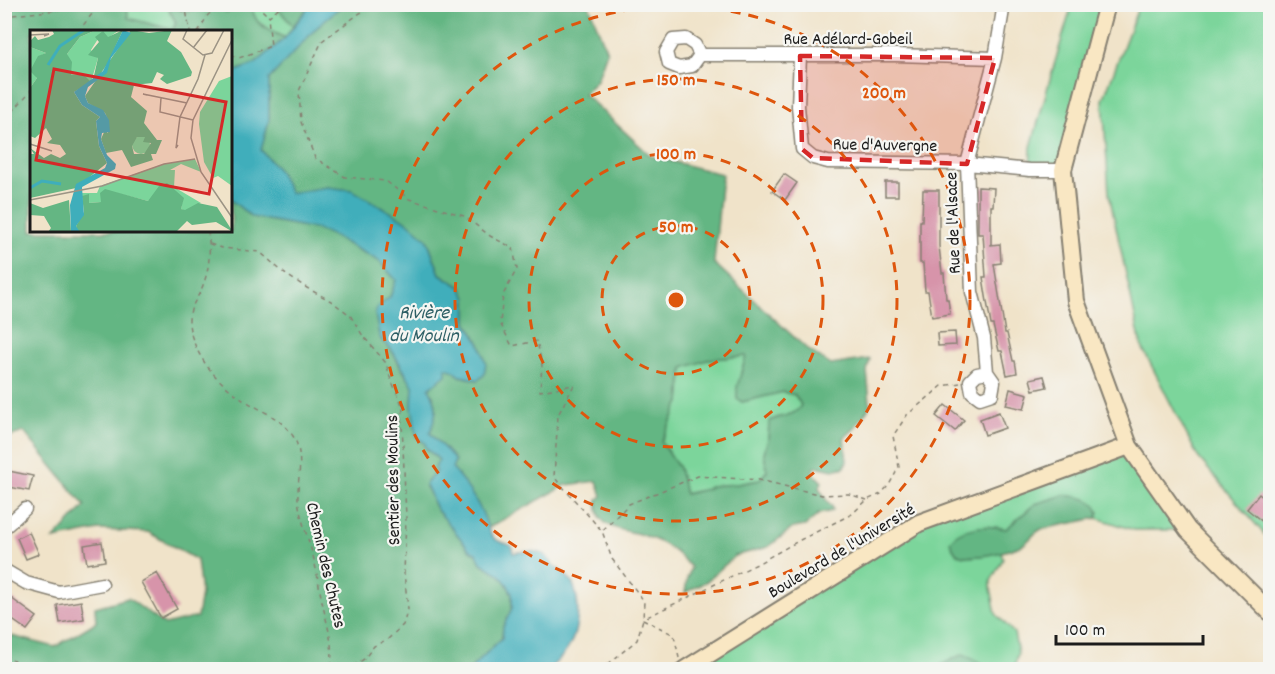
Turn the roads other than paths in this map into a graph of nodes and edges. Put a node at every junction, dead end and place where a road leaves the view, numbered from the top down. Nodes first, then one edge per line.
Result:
1 (1004, 4) edge
2 (1107, 4) edge
3 (700, 55) dead end
4 (800, 56) junction
5 (995, 58) junction
6 (967, 164) junction
7 (1063, 170) junction
8 (987, 372) junction
9 (1129, 446) junction
10 (25, 509) dead end
11 (4, 528) edge
12 (4, 570) edge
13 (102, 584) dead end
14 (1270, 612) edge
15 (681, 664) edge

1 - 5 street, Rue de l'Alsace
2 - 7 main road
3 - 4 street, Rue Adélard-Gobeil
4 - 5 street, Rue Adélard-Gobeil
4 - 6 street, Rue d'Auvergne
5 - 6 street, Rue de l'Alsace
6 - 7 street, Rue d'Auvergne
6 - 8 street, Rue de l'Alsace
7 - 9 main road
8 - 8 street, Rue de l'Alsace
9 - 14 main road
9 - 15 main road, Boulevard de l'Université
10 - 11 street
12 - 13 street

